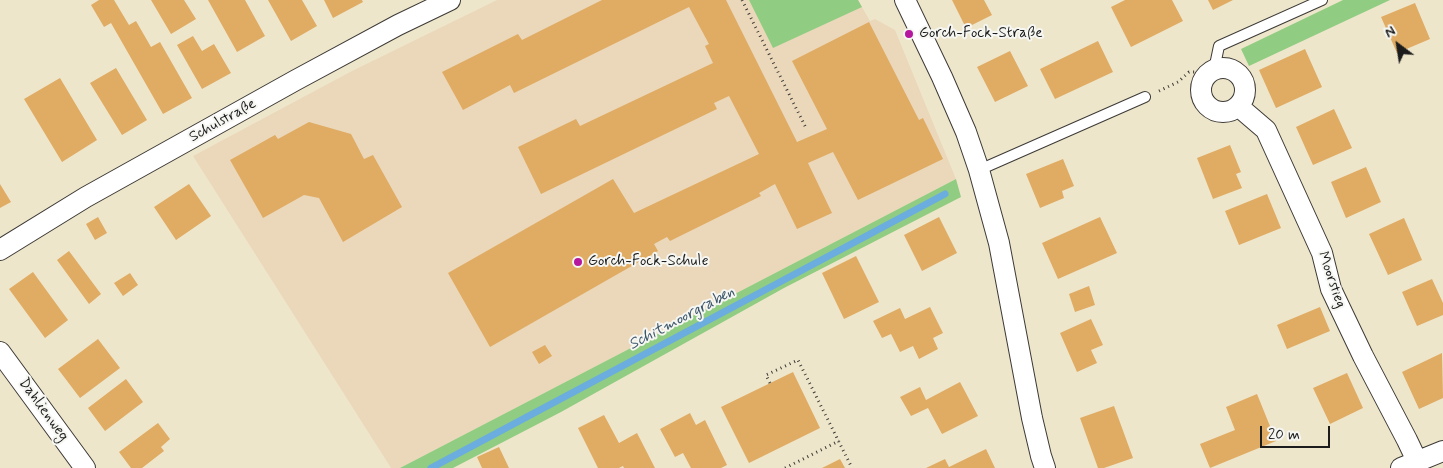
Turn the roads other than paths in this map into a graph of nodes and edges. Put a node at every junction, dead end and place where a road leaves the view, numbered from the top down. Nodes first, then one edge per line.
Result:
1 (450, 0) edge
2 (905, 0) edge
3 (1322, 0) edge
4 (1214, 70) junction
5 (1145, 97) road end
6 (1238, 106) junction
7 (979, 170) junction
8 (0, 250) edge
9 (0, 352) edge
10 (1443, 451) edge
11 (1409, 465) edge
12 (85, 468) edge
13 (1046, 468) edge

1 - 8 street, Schulstraße
2 - 7 street
3 - 4 lane
4 - 6 street
4 - 6 street
5 - 7 lane
6 - 11 street, Moorstieg
7 - 13 street
9 - 12 street, Dahlienweg
10 - 11 street

